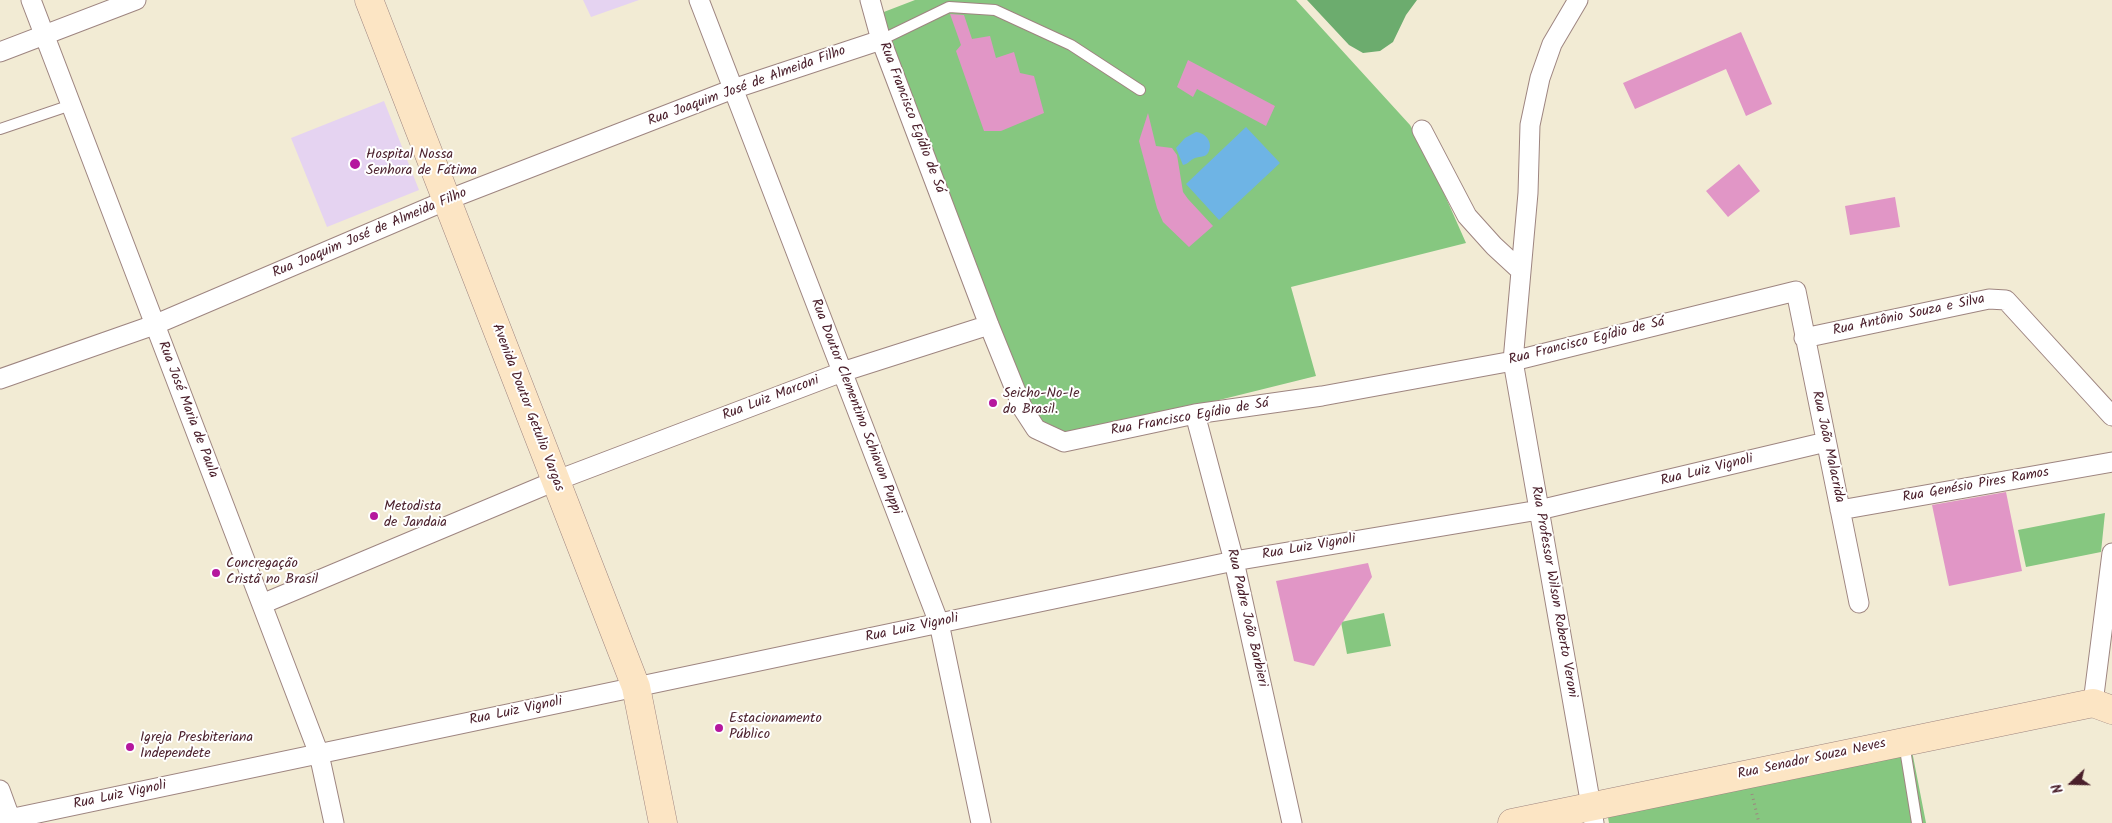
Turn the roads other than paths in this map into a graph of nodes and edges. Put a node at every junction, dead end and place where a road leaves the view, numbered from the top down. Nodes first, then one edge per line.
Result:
1 (31, 0) edge
2 (136, 0) edge
3 (369, 0) edge
4 (699, 0) edge
5 (871, 0) edge
6 (1578, 0) edge
7 (44, 34) junction
8 (881, 40) junction
9 (0, 52) edge
10 (733, 90) junction
11 (1140, 90) dead end
12 (71, 105) junction
13 (0, 129) edge
14 (1422, 130) dead end
15 (447, 200) junction
16 (1520, 270) junction
17 (1796, 291) joint
18 (154, 325) junction
19 (989, 326) junction
20 (1804, 338) junction
21 (1513, 361) junction
22 (842, 372) junction
23 (0, 379) edge
24 (1195, 414) junction
25 (2112, 416) edge
26 (1826, 442) junction
27 (2112, 462) edge
28 (556, 480) junction
29 (1539, 510) junction
30 (1840, 510) junction
31 (2112, 552) edge
32 (1234, 561) junction
33 (1859, 603) dead end
34 (262, 604) junction
35 (939, 623) junction
36 (636, 687) junction
37 (2102, 707) edge
38 (1903, 742) junction
39 (320, 754) junction
40 (0, 790) edge
41 (1593, 815) edge
42 (8, 821) edge
43 (334, 823) edge
44 (663, 823) edge
45 (981, 823) edge
46 (1292, 823) edge
47 (1512, 823) edge
48 (1917, 823) edge

1 - 7 street, Rua José Maria de Paula
2 - 7 street
3 - 15 street, Avenida Doutor Getulio Vargas
4 - 10 street, Rua Doutor Clementino Schiavon Puppi
5 - 8 street, Rua Francisco Egídio de Sá
6 - 16 street, Rua Professor Wilson Roberto Veroni
7 - 9 street
7 - 12 street, Rua José Maria de Paula
8 - 10 street, Rua Joaquim José de Almeida Filho
8 - 11 lane
8 - 19 street, Rua Francisco Egídio de Sá
10 - 15 street, Rua Joaquim José de Almeida Filho
10 - 22 street, Rua Doutor Clementino Schiavon Puppi
12 - 13 lane
12 - 18 street, Rua José Maria de Paula
14 - 16 street
15 - 18 street, Rua Joaquim José de Almeida Filho
15 - 28 street, Avenida Doutor Getulio Vargas
16 - 21 street, Rua Professor Wilson Roberto Veroni
17 - 20 street, Rua João Malacrida
17 - 21 street, Rua Francisco Egídio de Sá
18 - 23 street, Rua Joaquim José de Almeida Filho
18 - 34 street, Rua José Maria de Paula
19 - 22 street, Rua Luiz Marconi
19 - 24 street, Rua Francisco Egídio de Sá
20 - 25 street, Rua Antônio Souza e Silva
20 - 26 street, Rua João Malacrida
21 - 24 street, Rua Francisco Egídio de Sá
21 - 29 street, Rua Professor Wilson Roberto Veroni
22 - 28 street, Rua Luiz Marconi
22 - 35 street, Rua Doutor Clementino Schiavon Puppi
24 - 32 street, Rua Padre João Barbieri
26 - 29 street, Rua Luiz Vignoli
26 - 30 street, Rua João Malacrida
27 - 30 street, Rua Genésio Pires Ramos
28 - 34 street, Rua Luiz Marconi
28 - 36 street, Avenida Doutor Getulio Vargas
29 - 32 street, Rua Luiz Vignoli
29 - 41 street, Rua Professor Wilson Roberto Veroni
30 - 33 street, Rua João Malacrida
31 - 37 street
32 - 35 street, Rua Luiz Vignoli
32 - 46 street, Rua Padre João Barbieri
34 - 39 street, Rua José Maria de Paula
35 - 36 street, Rua Luiz Vignoli
35 - 45 street, Rua Doutor Clementino Schiavon Puppi
36 - 39 street, Rua Luiz Vignoli
36 - 44 street, Avenida Doutor Getulio Vargas
37 - 38 street, Rua Senador Souza Neves
38 - 41 street, Rua Senador Souza Neves
38 - 48 lane
39 - 42 street, Rua Luiz Vignoli
39 - 43 street, Rua José Maria de Paula
40 - 42 street
41 - 47 street, Rua Senador Souza Neves

